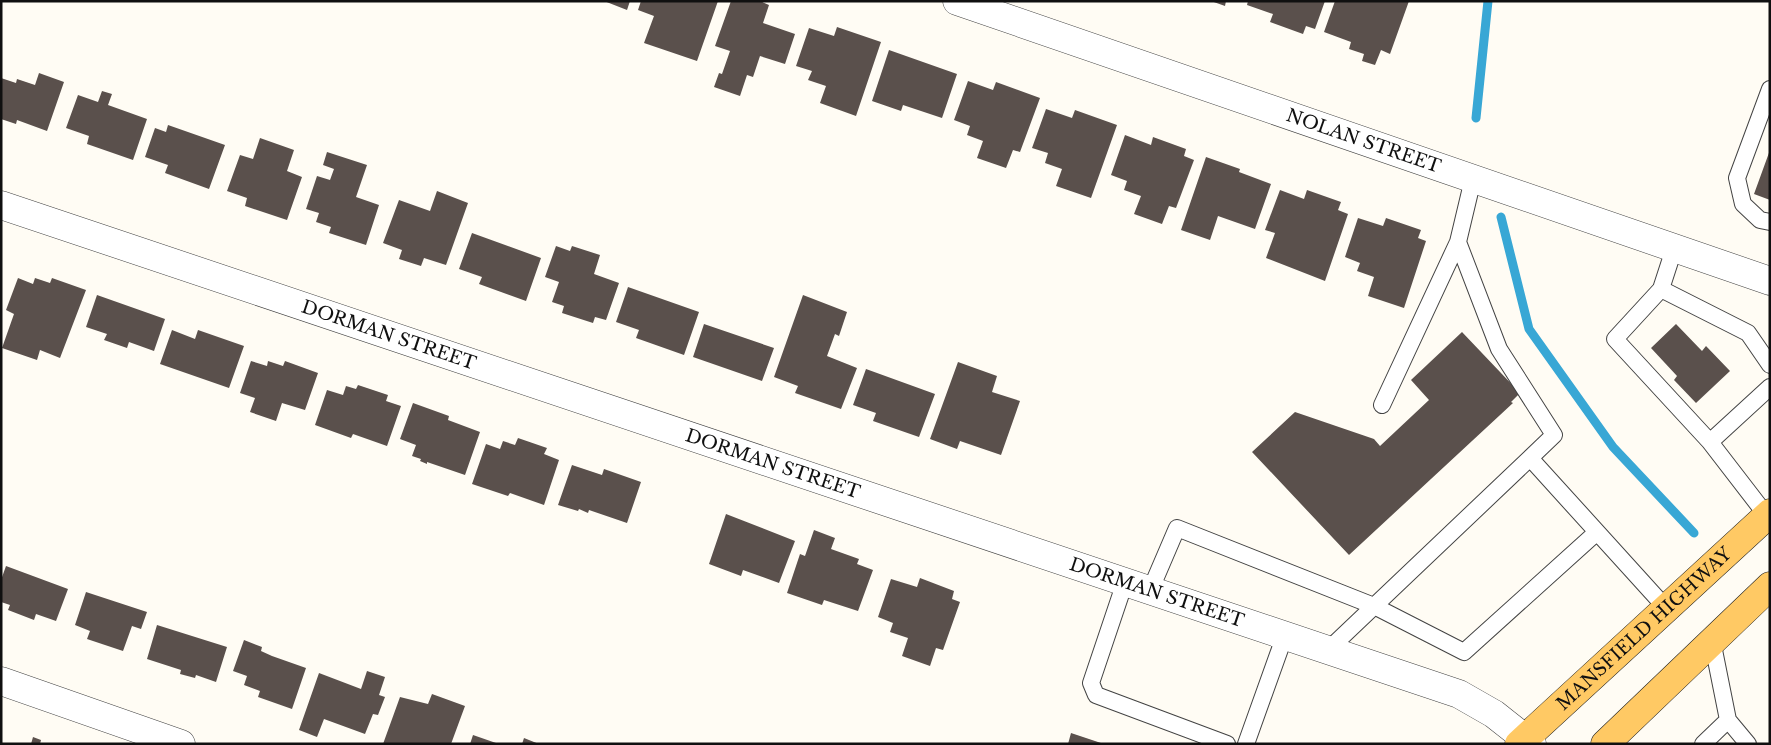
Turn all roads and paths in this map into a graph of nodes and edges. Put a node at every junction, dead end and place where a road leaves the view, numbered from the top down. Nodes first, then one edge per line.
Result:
1 (957, 1) edge
2 (1770, 89) edge
3 (1473, 179) junction
4 (1, 205) edge
5 (1770, 222) edge
6 (1458, 242) junction
7 (1674, 249) junction
8 (1770, 281) edge
9 (1661, 289) junction
10 (1770, 365) edge
11 (1770, 387) edge
12 (1382, 405) dead end
13 (1710, 442) junction
14 (1530, 458) junction
15 (1768, 514) edge
16 (1597, 532) junction
17 (1125, 582) junction
18 (1770, 586) edge
19 (1150, 590) junction
20 (1374, 606) junction
21 (1666, 608) junction
22 (1285, 636) junction
23 (1712, 640) junction
24 (1328, 650) junction
25 (1, 682) edge
26 (1728, 720) junction
27 (1526, 742) edge
28 (181, 744) edge
29 (1227, 744) edge
30 (1246, 744) edge
31 (1605, 744) edge
32 (1703, 744) edge
33 (1748, 744) edge

1 - 3 street, NOLAN STREET
2 - 5 lane
3 - 6 lane
3 - 7 street, NOLAN STREET
4 - 17 street, DORMAN STREET
6 - 12 lane
6 - 14 lane
7 - 8 street, NOLAN STREET
7 - 9 lane
9 - 10 lane
9 - 13 lane
11 - 13 lane
13 - 15 lane
14 - 16 lane
14 - 20 lane
15 - 21 main road, MANSFIELD HIGHWAY
16 - 20 lane
16 - 21 lane
17 - 19 street, DORMAN STREET
17 - 29 lane
18 - 23 main road
19 - 20 lane
19 - 22 street, DORMAN STREET
20 - 24 lane
21 - 27 main road, MANSFIELD HIGHWAY
22 - 24 street, DORMAN STREET
22 - 30 lane
23 - 26 lane
23 - 31 main road
24 - 27 street, DORMAN STREET
25 - 28 street
26 - 32 lane
26 - 33 lane

